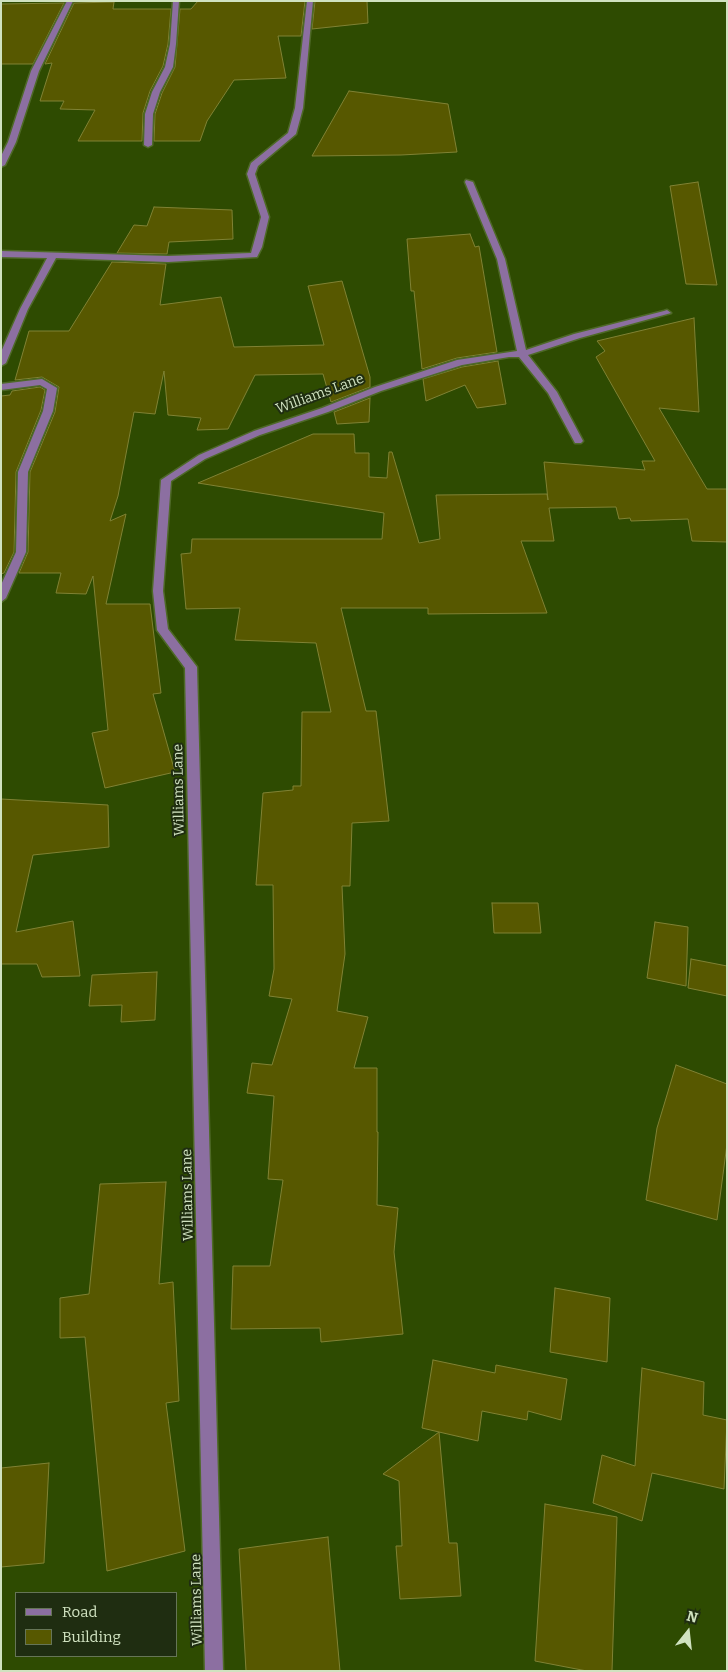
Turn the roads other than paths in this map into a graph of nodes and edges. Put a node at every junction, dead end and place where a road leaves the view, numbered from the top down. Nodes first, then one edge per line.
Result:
1 (70, 1) edge
2 (176, 1) edge
3 (310, 1) edge
4 (148, 145) dead end
5 (1, 165) edge
6 (469, 182) dead end
7 (1, 254) edge
8 (52, 257) junction
9 (667, 313) dead end
10 (522, 354) junction
11 (1, 364) edge
12 (1, 387) edge
13 (578, 441) dead end
14 (1, 598) edge
15 (214, 1671) edge

1 - 5 street
2 - 4 street
3 - 8 street
6 - 10 street
7 - 8 street
8 - 11 street
9 - 10 street
10 - 13 street
10 - 15 street, Williams Lane
12 - 14 street

